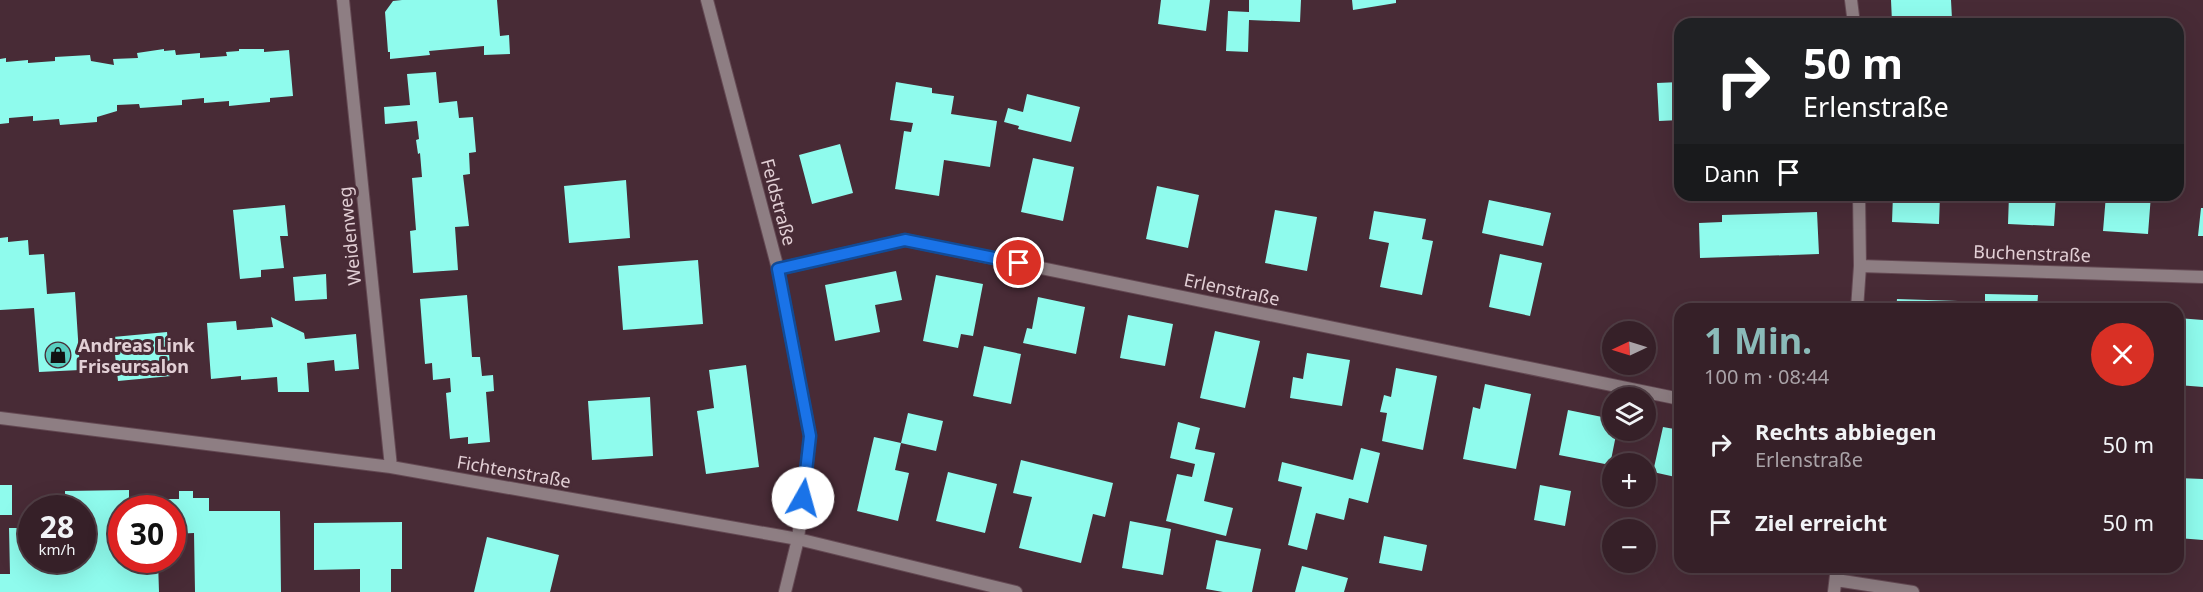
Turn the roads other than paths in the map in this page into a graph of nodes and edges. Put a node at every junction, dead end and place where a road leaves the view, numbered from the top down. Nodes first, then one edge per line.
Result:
1 (343, 0) edge
2 (707, 0) edge
3 (1851, 0) edge
4 (1853, 18) edge
5 (1859, 201) edge
6 (1860, 266) junction
7 (778, 269) junction
8 (2203, 277) edge
9 (1857, 303) edge
10 (1674, 398) edge
11 (0, 418) edge
12 (390, 467) junction
13 (798, 539) junction
14 (1835, 586) edge
15 (785, 592) edge
16 (1016, 592) edge
17 (1913, 592) edge

1 - 12 street, Weidenweg
2 - 7 street, Feldstraße
3 - 4 street
5 - 6 street
6 - 8 street, Buchenstraße
6 - 9 street
7 - 10 street, Erlenstraße
7 - 13 street, Feldstraße
11 - 12 street, Fichtenstraße
12 - 13 street, Fichtenstraße
13 - 15 street, Feldstraße
13 - 16 street, Fichtenstraße
14 - 17 street

